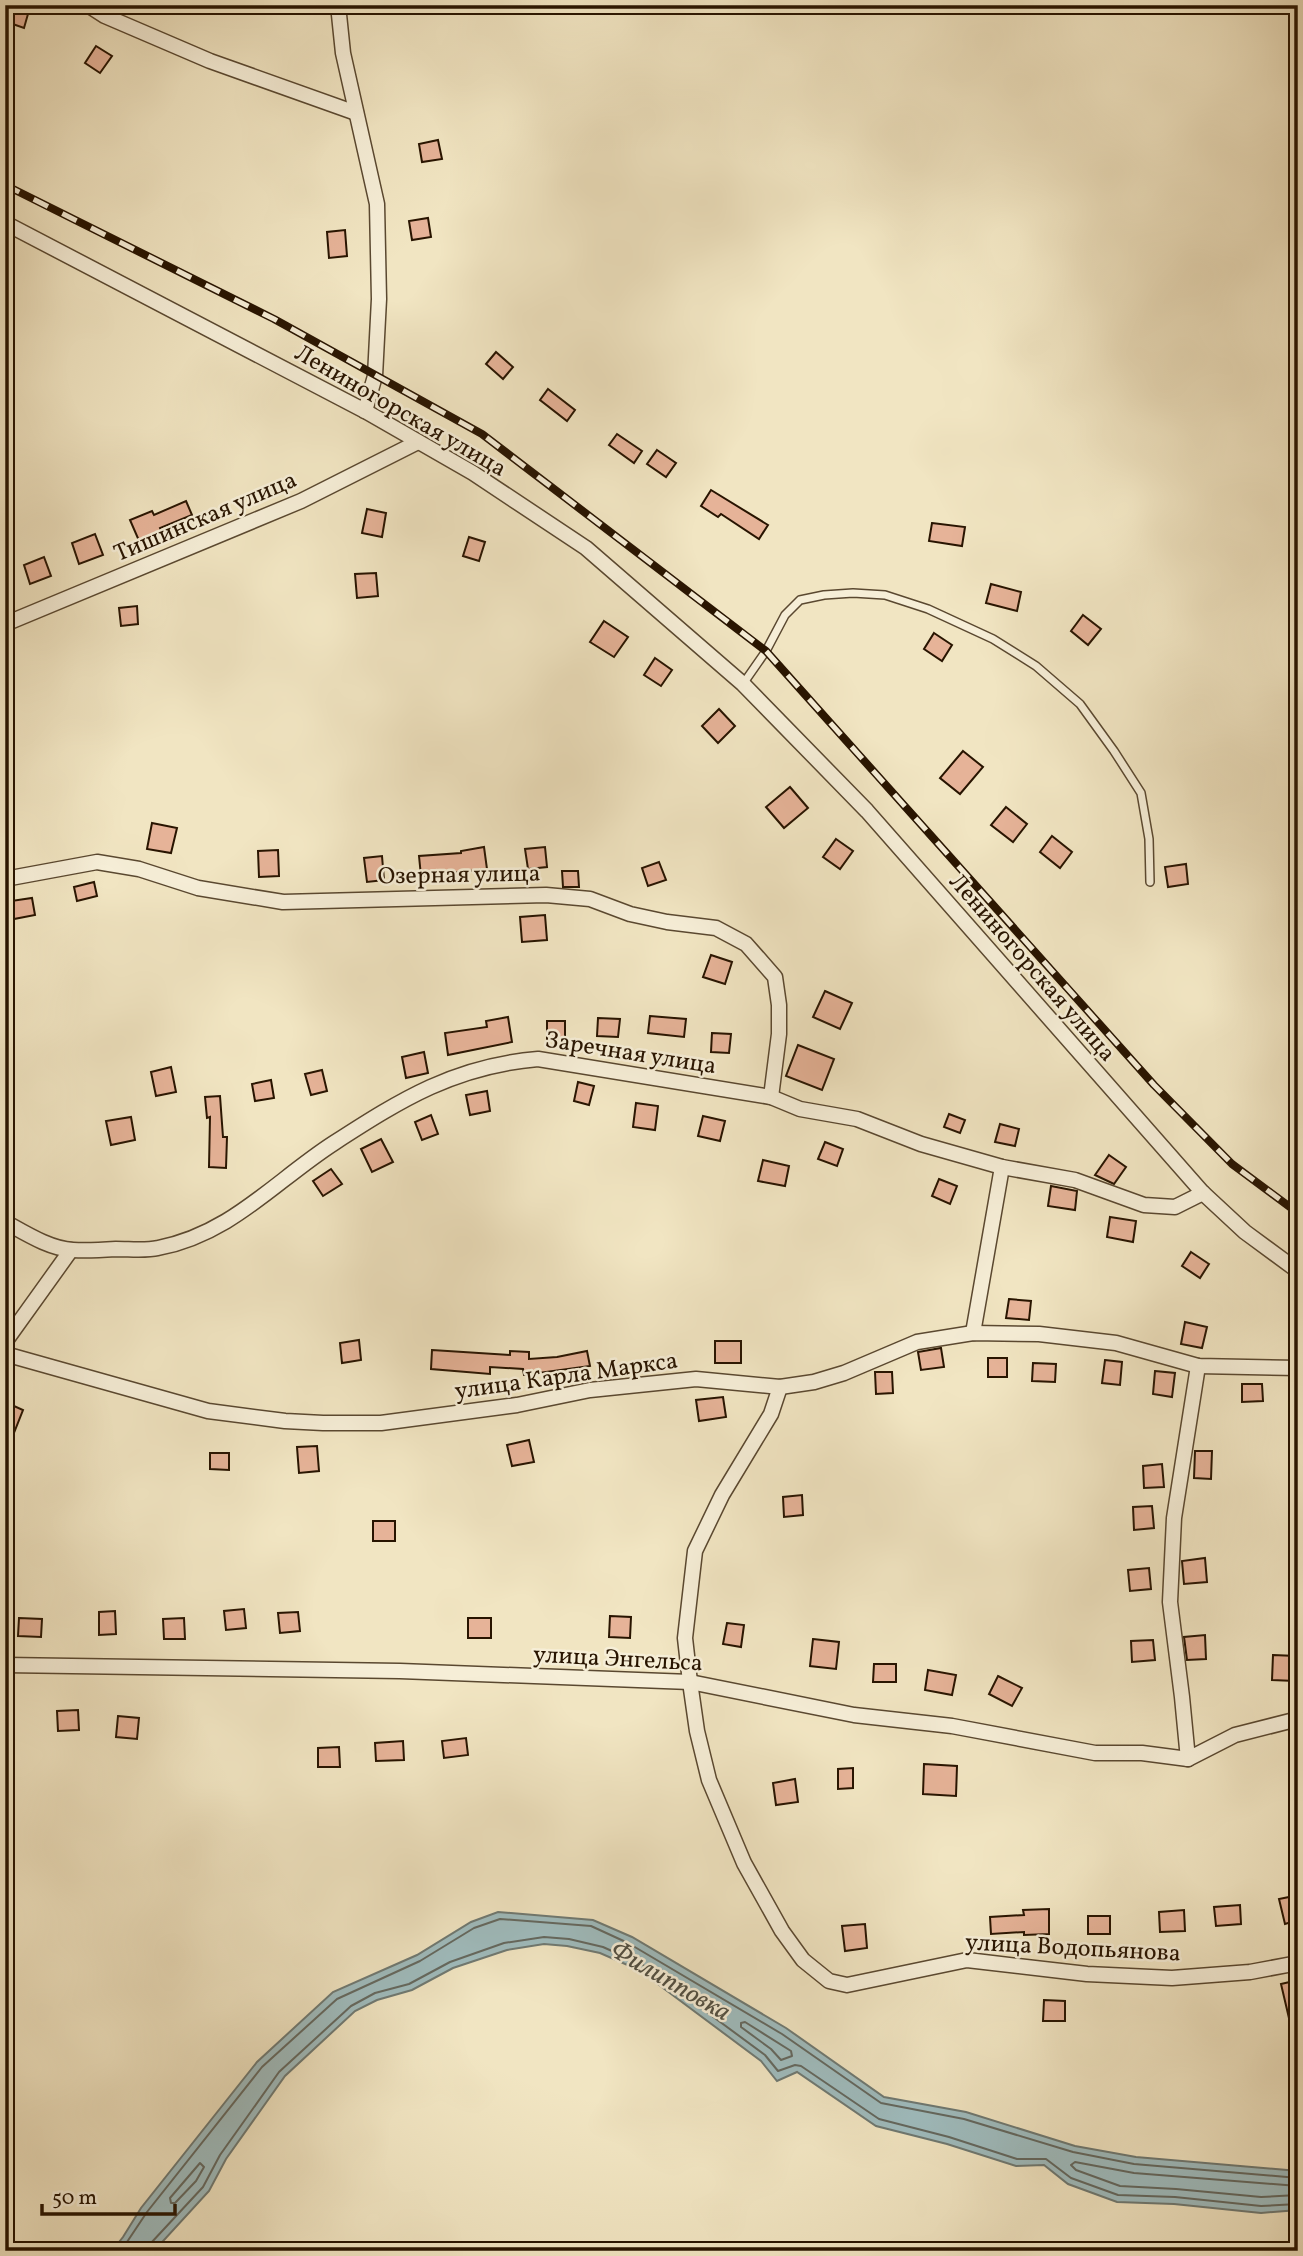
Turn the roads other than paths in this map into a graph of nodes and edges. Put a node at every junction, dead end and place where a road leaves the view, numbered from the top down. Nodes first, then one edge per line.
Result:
1 (88, 5) edge
2 (338, 5) edge
3 (356, 113) junction
4 (5, 223) edge
5 (365, 411) junction
6 (418, 442) junction
7 (5, 624) edge
8 (743, 684) junction
9 (5, 879) edge
10 (1150, 882) dead end
11 (771, 1097) junction
12 (1002, 1167) junction
13 (1203, 1193) junction
14 (5, 1222) edge
15 (71, 1250) junction
16 (1298, 1271) edge
17 (973, 1333) junction
18 (5, 1342) edge
19 (5, 1354) edge
20 (1198, 1366) junction
21 (1298, 1368) edge
22 (780, 1387) junction
23 (5, 1665) edge
24 (690, 1682) junction
25 (1298, 1719) edge
26 (1188, 1759) junction
27 (1298, 1963) edge

1 - 3 street
2 - 3 street
3 - 5 street
4 - 5 street, Лениногорская улица
5 - 6 street, Лениногорская улица
6 - 7 street, Тишинская улица
6 - 8 street, Лениногорская улица
8 - 10 lane
8 - 13 street, Лениногорская улица
9 - 11 street, Озерная улица
11 - 12 street, Заречная улица
11 - 15 street, Заречная улица
12 - 13 street, Заречная улица
12 - 17 street
13 - 16 street, Лениногорская улица
14 - 15 street, Заречная улица
15 - 18 street
17 - 20 street, улица Карла Маркса
17 - 22 street, улица Карла Маркса
19 - 22 street, улица Карла Маркса
20 - 21 street, улица Карла Маркса
20 - 26 street
22 - 24 street, улица Водопьянова
23 - 24 street, улица Энгельса
24 - 26 street, улица Энгельса
24 - 27 street, улица Водопьянова
25 - 26 street

